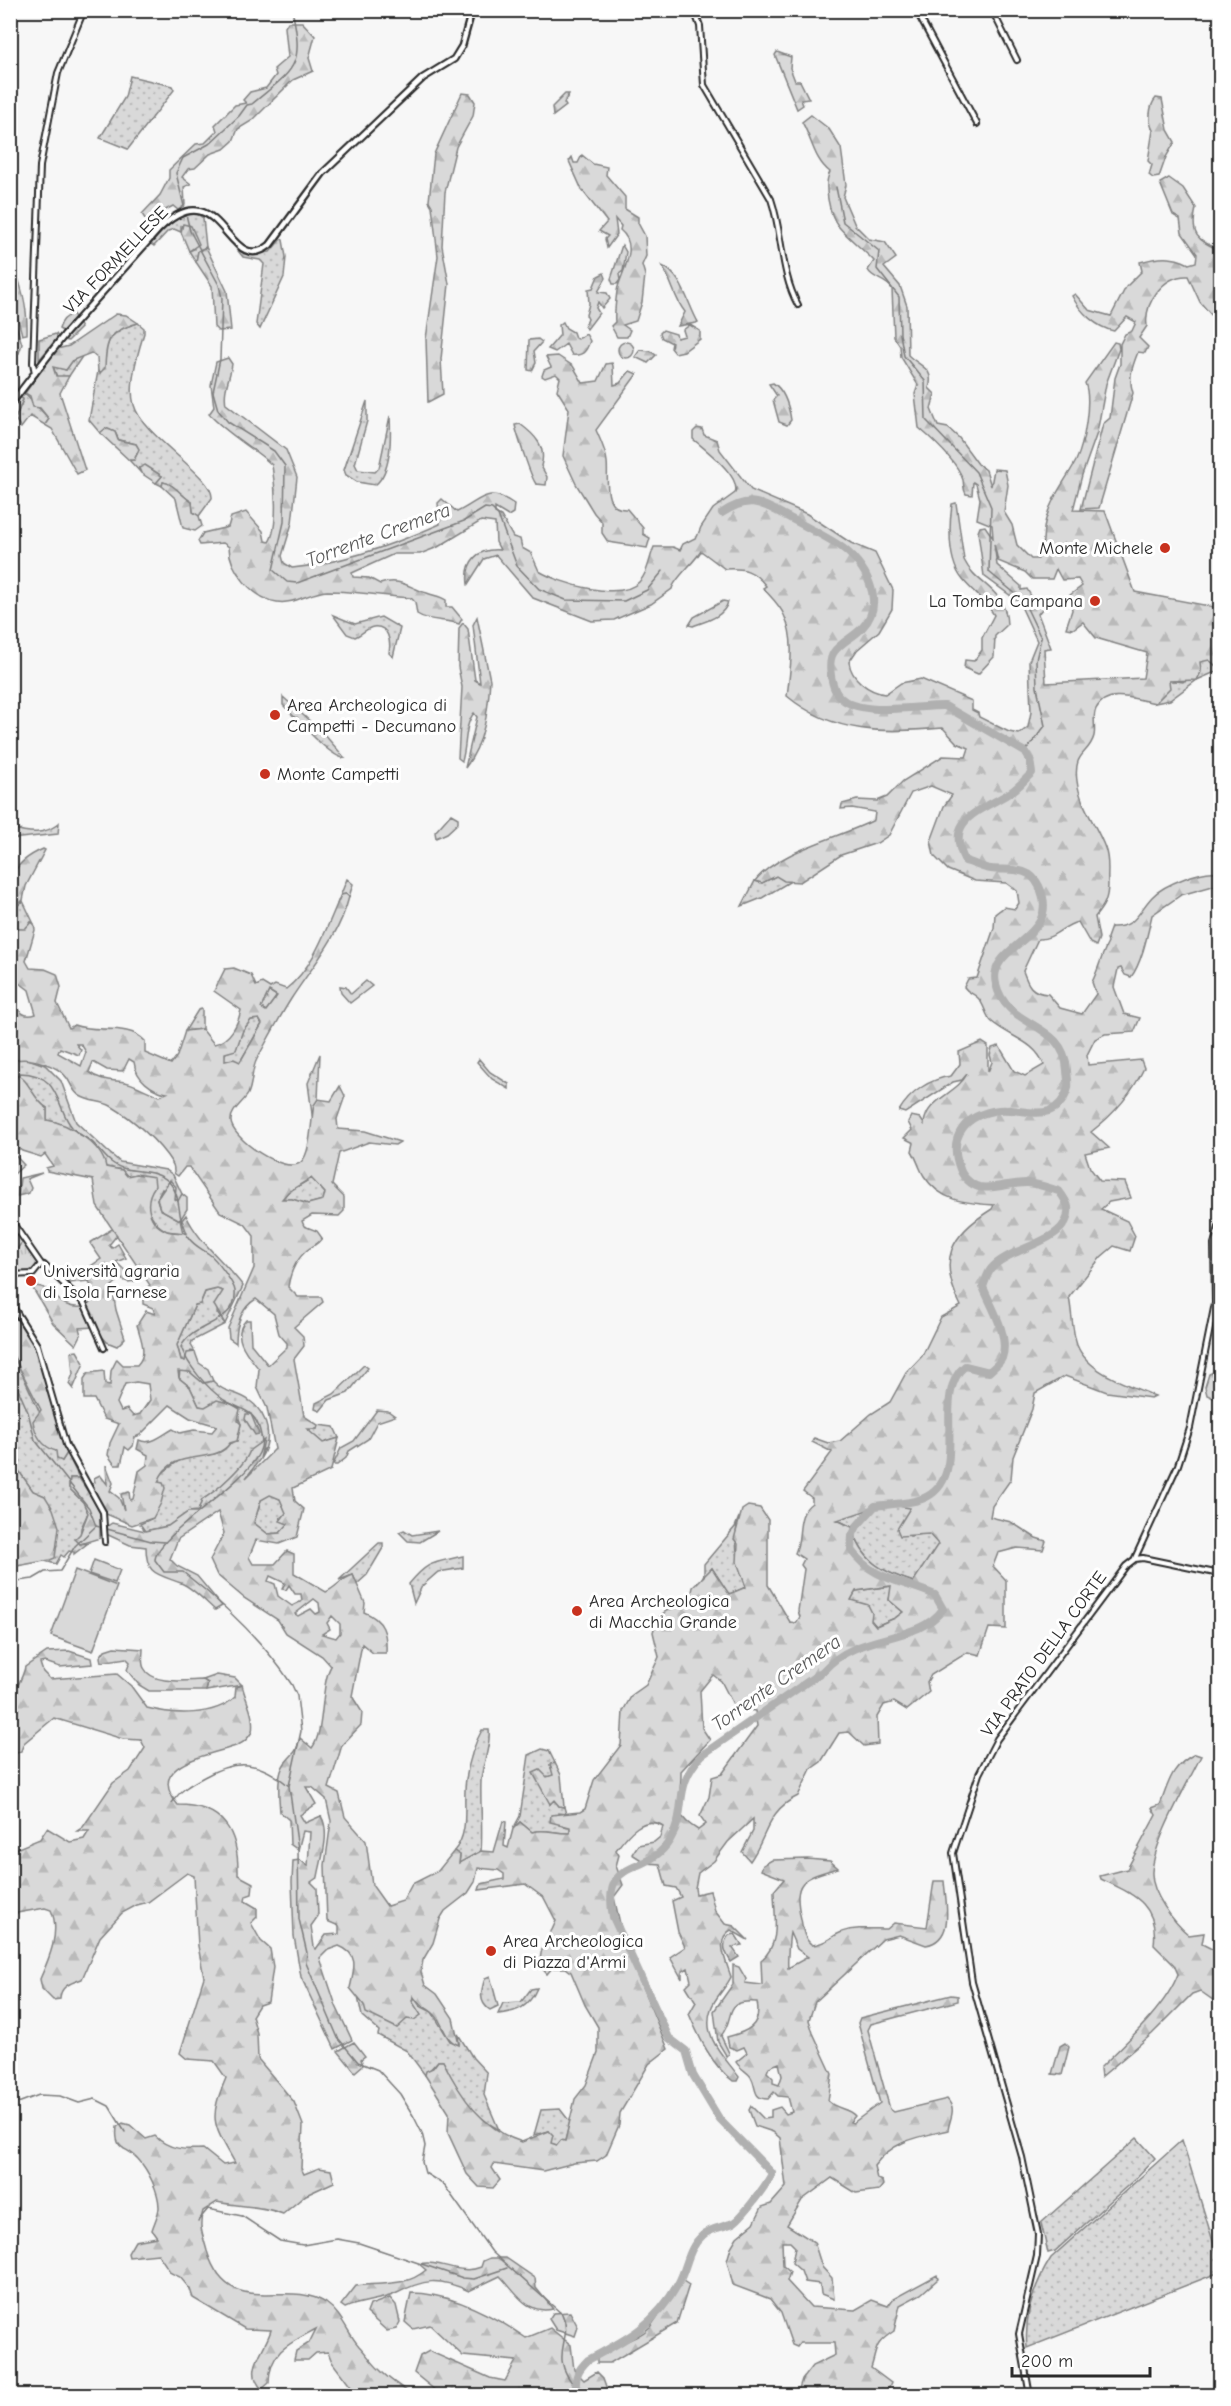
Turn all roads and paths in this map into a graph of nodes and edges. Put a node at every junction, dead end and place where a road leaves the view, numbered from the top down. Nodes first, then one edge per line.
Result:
1 (84, 10) edge
2 (472, 10) edge
3 (694, 10) edge
4 (916, 10) edge
5 (992, 10) edge
6 (1017, 60) dead end
7 (977, 124) dead end
8 (798, 305) dead end
9 (35, 373) junction
10 (10, 405) edge
11 (10, 1219) edge
12 (1221, 1224) edge
13 (44, 1265) dead end
14 (10, 1275) edge
15 (10, 1302) edge
16 (104, 1348) dead end
17 (105, 1542) dead end
18 (1135, 1558) junction
19 (1221, 1574) edge
20 (1030, 2396) edge

1 - 9 street
2 - 9 street, VIA FORMELLESE
3 - 8 street
4 - 7 street
5 - 6 street
9 - 10 street, VIA FORMELLESE
11 - 14 street
12 - 18 street, VIA PRATO DELLA CORTE
13 - 16 street
15 - 17 street
18 - 19 street
18 - 20 street, VIA PRATO DELLA CORTE

